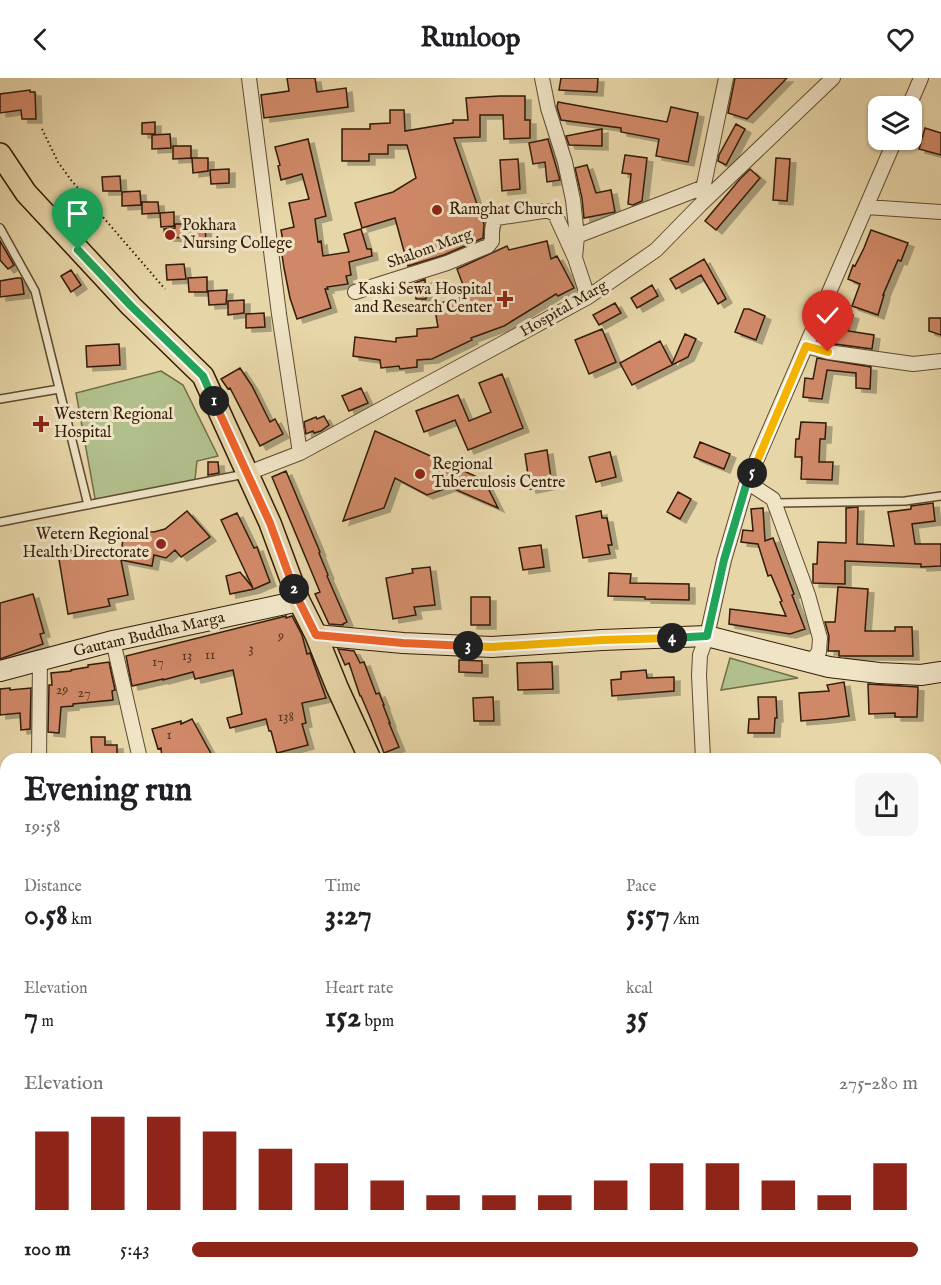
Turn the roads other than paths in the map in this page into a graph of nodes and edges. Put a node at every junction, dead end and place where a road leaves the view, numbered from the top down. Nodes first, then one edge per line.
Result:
1 (249, 78) edge
2 (542, 78) edge
3 (726, 78) edge
4 (833, 78) edge
5 (921, 78) edge
6 (913, 96) edge
7 (891, 150) edge
8 (0, 154) edge
9 (704, 187) junction
10 (700, 205) junction
11 (866, 207) junction
12 (941, 212) edge
13 (0, 228) edge
14 (577, 236) junction
15 (575, 258) junction
16 (355, 292) dead end
17 (588, 297) junction
18 (806, 346) junction
19 (941, 361) edge
20 (59, 389) junction
21 (0, 399) edge
22 (300, 453) junction
23 (248, 473) junction
24 (747, 482) junction
25 (941, 496) edge
26 (775, 503) junction
27 (88, 505) junction
28 (0, 522) edge
29 (299, 601) junction
30 (316, 635) junction
31 (707, 636) junction
32 (113, 641) junction
33 (40, 660) junction
34 (811, 662) junction
35 (0, 671) edge
36 (941, 672) edge
37 (39, 753) edge
38 (139, 753) edge
39 (367, 753) edge
40 (703, 753) edge

1 - 22 street
2 - 14 street
3 - 9 street
4 - 10 street, Hospital Marg
5 - 6 street
7 - 11 street
8 - 23 main road
9 - 10 street
9 - 14 street
10 - 17 street, Hospital Marg
11 - 12 street
11 - 18 street
13 - 20 lane
14 - 15 street
15 - 16 street, Shalom Marg
15 - 17 street
17 - 22 street, Hospital Marg
18 - 19 street
18 - 24 street
20 - 21 lane
20 - 27 lane
22 - 23 street, Hospital Marg
23 - 27 lane
23 - 29 main road
24 - 26 street
24 - 31 street
25 - 26 lane
26 - 34 street
27 - 28 lane
29 - 30 main road
29 - 32 main road, Gautam Buddha Marga
30 - 31 main road
30 - 39 main road
31 - 34 main road
31 - 40 street
32 - 33 main road, Gautam Buddha Marga
32 - 38 street
33 - 35 main road, Gautam Buddha Marga
33 - 37 street
34 - 36 main road

